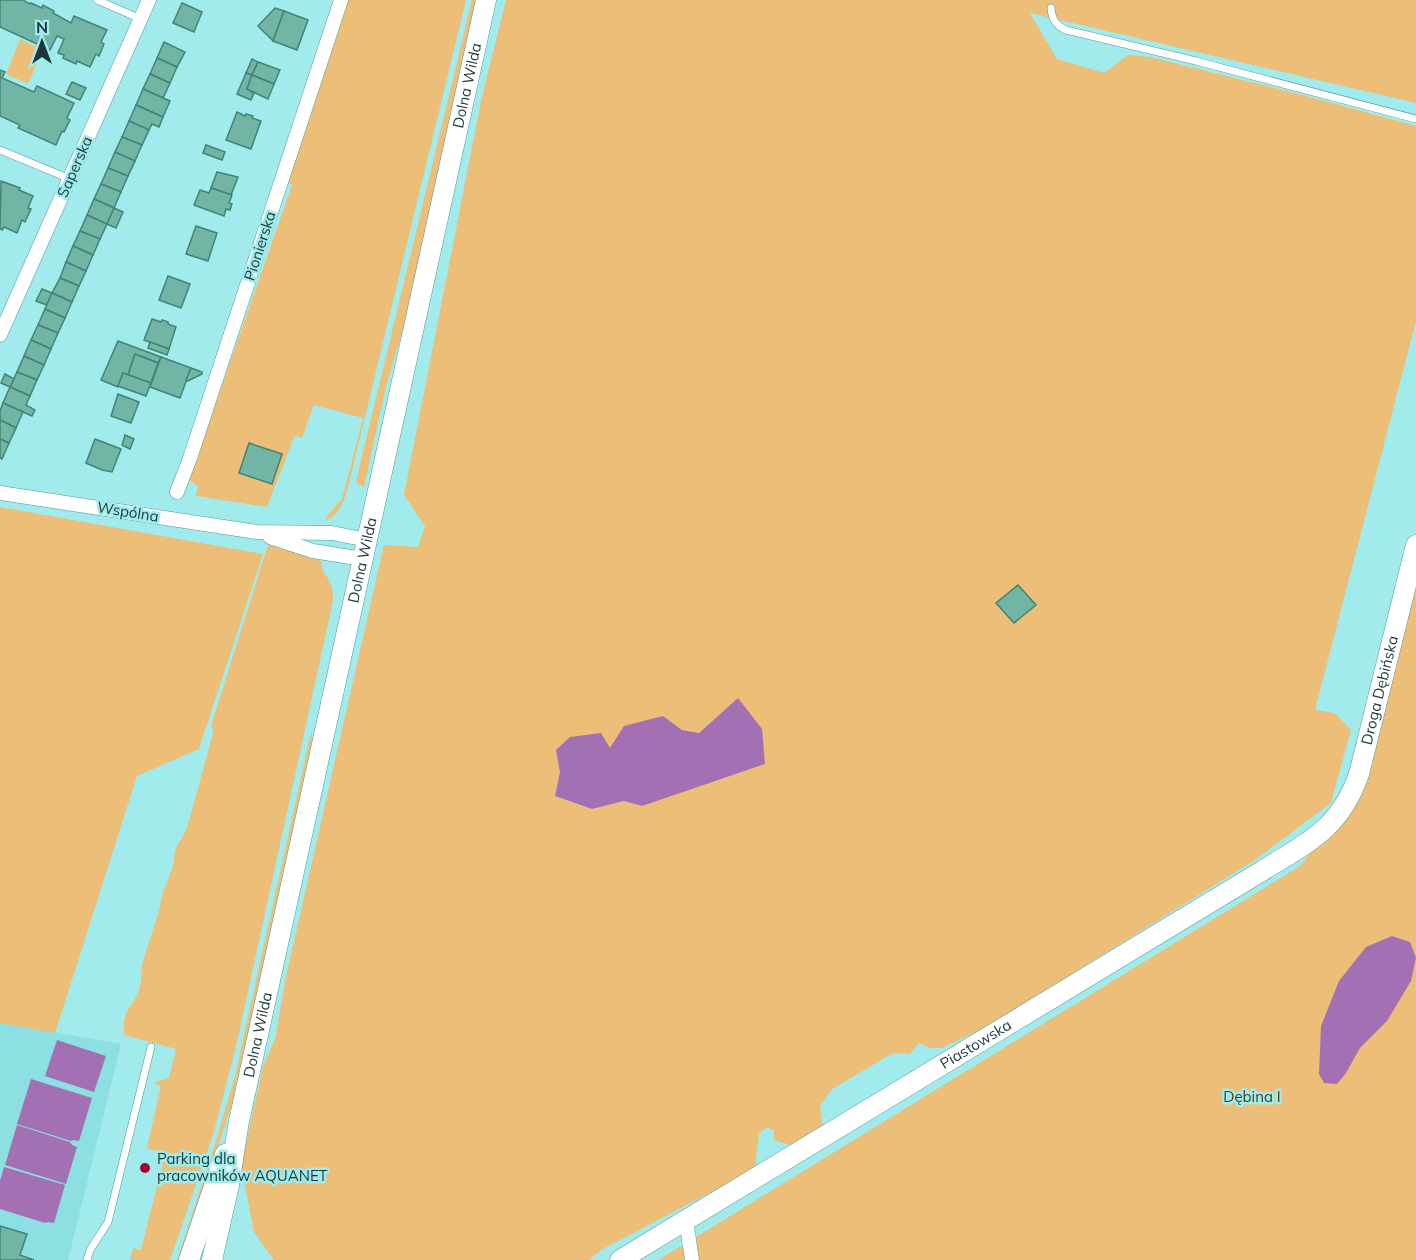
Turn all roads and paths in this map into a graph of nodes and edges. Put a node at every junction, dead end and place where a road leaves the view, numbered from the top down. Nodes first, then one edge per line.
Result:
1 (97, 0) edge
2 (149, 0) edge
3 (341, 0) edge
4 (486, 0) edge
5 (1051, 9) dead end
6 (141, 20) junction
7 (1416, 119) edge
8 (0, 150) edge
9 (70, 179) junction
10 (1, 328) edge
11 (177, 492) dead end
12 (0, 493) edge
13 (257, 532) junction
14 (367, 540) junction
15 (1416, 546) edge
16 (363, 559) junction
17 (1328, 827) joint
18 (151, 1047) dead end
19 (239, 1121) junction
20 (686, 1220) junction
21 (87, 1260) edge
22 (189, 1260) edge
23 (212, 1260) edge
24 (620, 1260) edge
25 (692, 1260) edge

1 - 6 lane
2 - 6 street, Saperska
3 - 11 street, Pionierska
4 - 14 main road, Dolna Wilda
5 - 7 lane
6 - 9 street, Saperska
8 - 9 lane
9 - 10 street, Saperska
12 - 13 street, Wspólna
13 - 14 street, Wspólna
13 - 16 street, Wspólna
14 - 16 main road, Dolna Wilda
15 - 17 main road, Droga Dębińska
16 - 19 main road, Dolna Wilda
17 - 20 main road, Piastowska
18 - 21 lane
19 - 22 main road, Dolna Wilda
19 - 23 main road, Dolna Wilda
20 - 24 main road, Piastowska
20 - 25 street

